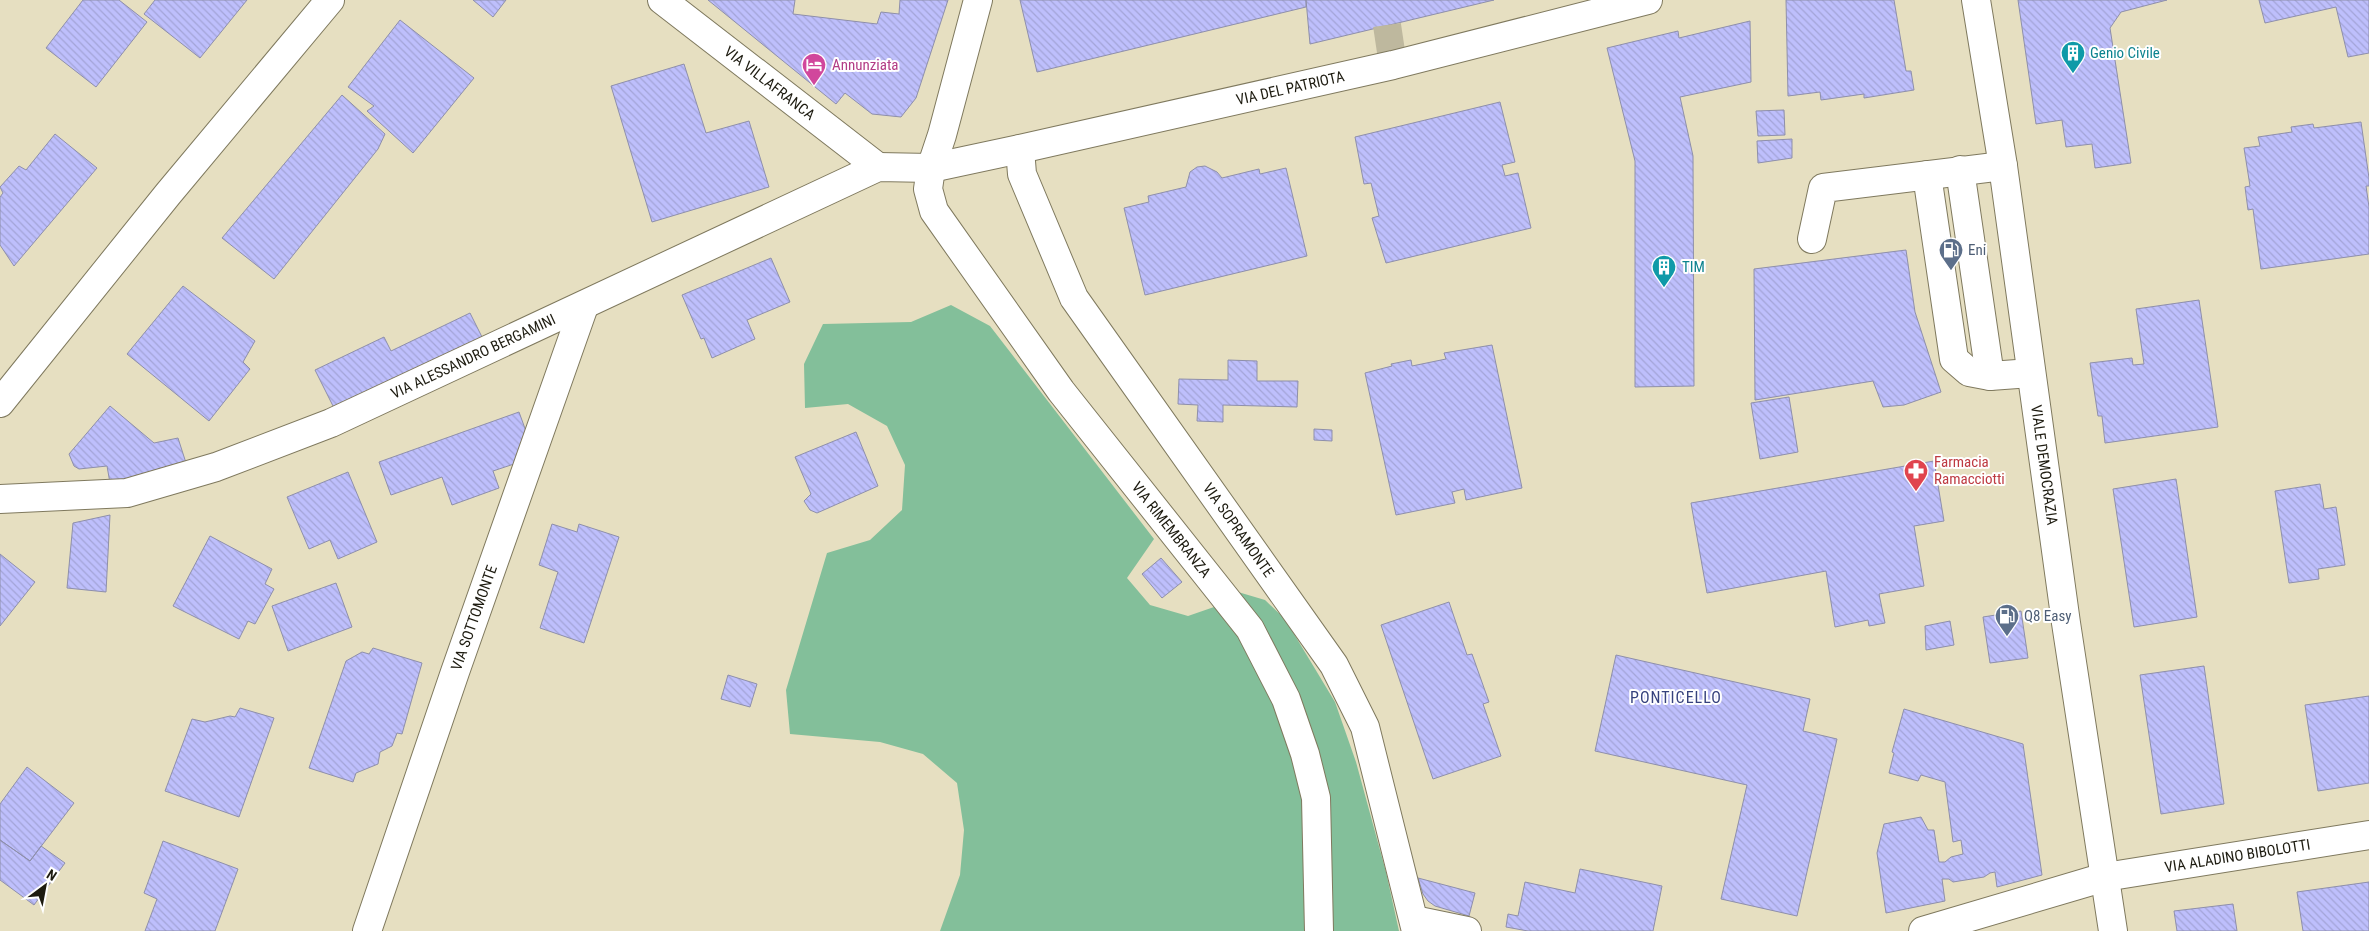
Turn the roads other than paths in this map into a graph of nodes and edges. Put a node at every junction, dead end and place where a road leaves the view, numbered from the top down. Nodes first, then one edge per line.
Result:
1 (330, 0) edge
2 (662, 0) edge
3 (978, 0) edge
4 (1648, 0) edge
5 (1976, 0) edge
6 (1020, 149) junction
7 (2003, 166) junction
8 (878, 167) junction
9 (931, 168) junction
10 (1960, 170) junction
11 (1927, 175) junction
12 (1812, 239) dead end
13 (584, 306) junction
14 (2031, 373) junction
15 (1990, 376) junction
16 (0, 403) edge
17 (0, 499) edge
18 (2369, 835) edge
19 (2105, 877) junction
20 (1415, 925) edge
21 (367, 931) edge
22 (1319, 931) edge
23 (1467, 931) edge
24 (1922, 931) edge
25 (2113, 931) edge

1 - 16 street
2 - 8 street, VIA VILLAFRANCA
3 - 9 street, VIA RIMEMBRANZA
4 - 6 street, VIA DEL PATRIOTA
5 - 7 street, VIALE DEMOCRAZIA
6 - 9 street, VIA DEL PATRIOTA
6 - 20 street, VIA SOPRAMONTE
7 - 10 street
7 - 14 street, VIALE DEMOCRAZIA
8 - 9 street, VIA ALESSANDRO BERGAMINI
8 - 13 street, VIA ALESSANDRO BERGAMINI
9 - 22 street, VIA RIMEMBRANZA
10 - 11 street
10 - 15 street
11 - 12 street
11 - 15 street
13 - 17 street, VIA ALESSANDRO BERGAMINI
13 - 21 street, VIA SOTTOMONTE
14 - 15 street
14 - 19 street, VIALE DEMOCRAZIA
18 - 19 street, VIA ALADINO BIBOLOTTI
19 - 24 street, VIA ALADINO BIBOLOTTI
19 - 25 street, VIALE DEMOCRAZIA
20 - 23 street

